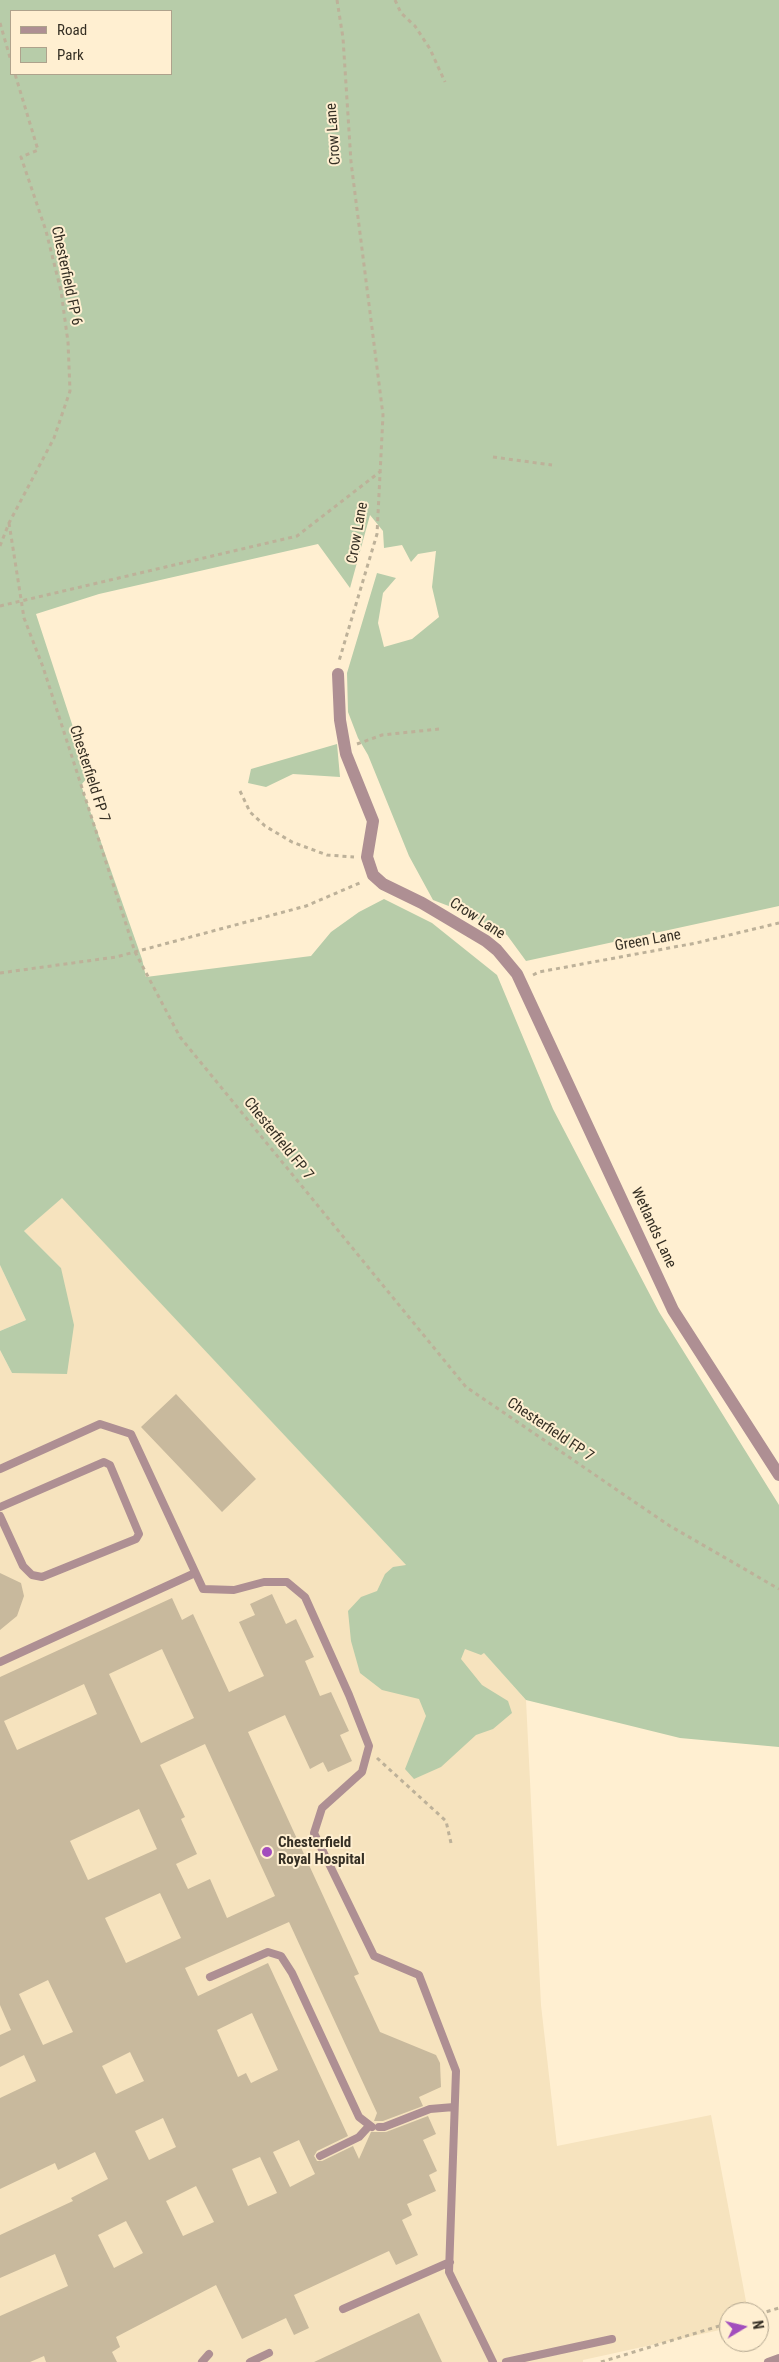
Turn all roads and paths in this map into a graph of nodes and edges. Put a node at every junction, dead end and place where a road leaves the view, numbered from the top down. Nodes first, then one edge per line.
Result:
1 (337, 0) edge
2 (395, 0) edge
3 (0, 23) edge
4 (10, 57) edge
5 (15, 75) edge
6 (446, 82) dead end
7 (493, 457) dead end
8 (552, 465) dead end
9 (382, 470) junction
10 (9, 524) junction
11 (0, 546) edge
12 (21, 600) junction
13 (0, 606) edge
14 (338, 674) joint
15 (439, 729) dead end
16 (345, 748) junction
17 (240, 791) dead end
18 (368, 857) junction
19 (364, 881) dead end
20 (779, 923) edge
21 (135, 952) junction
22 (0, 973) edge
23 (522, 982) junction
24 (0, 1470) edge
25 (779, 1475) edge
26 (0, 1507) edge
27 (0, 1516) edge
28 (195, 1573) junction
29 (779, 1589) edge
30 (0, 1662) edge
31 (368, 1750) junction
32 (451, 1843) dead end
33 (210, 1977) dead end
34 (454, 2107) junction
35 (373, 2127) junction
36 (320, 2156) dead end
37 (450, 2262) junction
38 (343, 2309) dead end
39 (719, 2327) edge
40 (612, 2339) dead end
41 (269, 2353) dead end
42 (209, 2354) dead end
43 (779, 2358) edge
44 (202, 2362) edge
45 (250, 2362) edge
46 (493, 2362) edge
47 (506, 2362) edge
48 (601, 2362) edge
49 (768, 2362) edge

1 - 9 path, Crow Lane
2 - 6 path
3 - 4 path
5 - 10 path, Chesterfield FP 6
7 - 8 path
9 - 12 path
9 - 14 path, Crow Lane
10 - 11 path, Chesterfield FP 6
10 - 12 path, Chesterfield FP 7
12 - 13 path
12 - 21 path, Chesterfield FP 7
14 - 16 street
15 - 16 path
16 - 18 street
17 - 18 path
18 - 23 street, Crow Lane
19 - 21 path
20 - 23 path, Green Lane
21 - 22 path
21 - 29 path, Chesterfield FP 7
23 - 25 street, Wetlands Lane
24 - 28 lane
26 - 27 lane
28 - 30 lane
28 - 31 lane
31 - 32 path
31 - 34 lane
33 - 35 lane
34 - 35 lane
34 - 37 lane
35 - 36 lane
37 - 38 lane
37 - 46 lane
39 - 48 path
40 - 47 lane
41 - 45 lane
42 - 44 lane
43 - 49 lane

